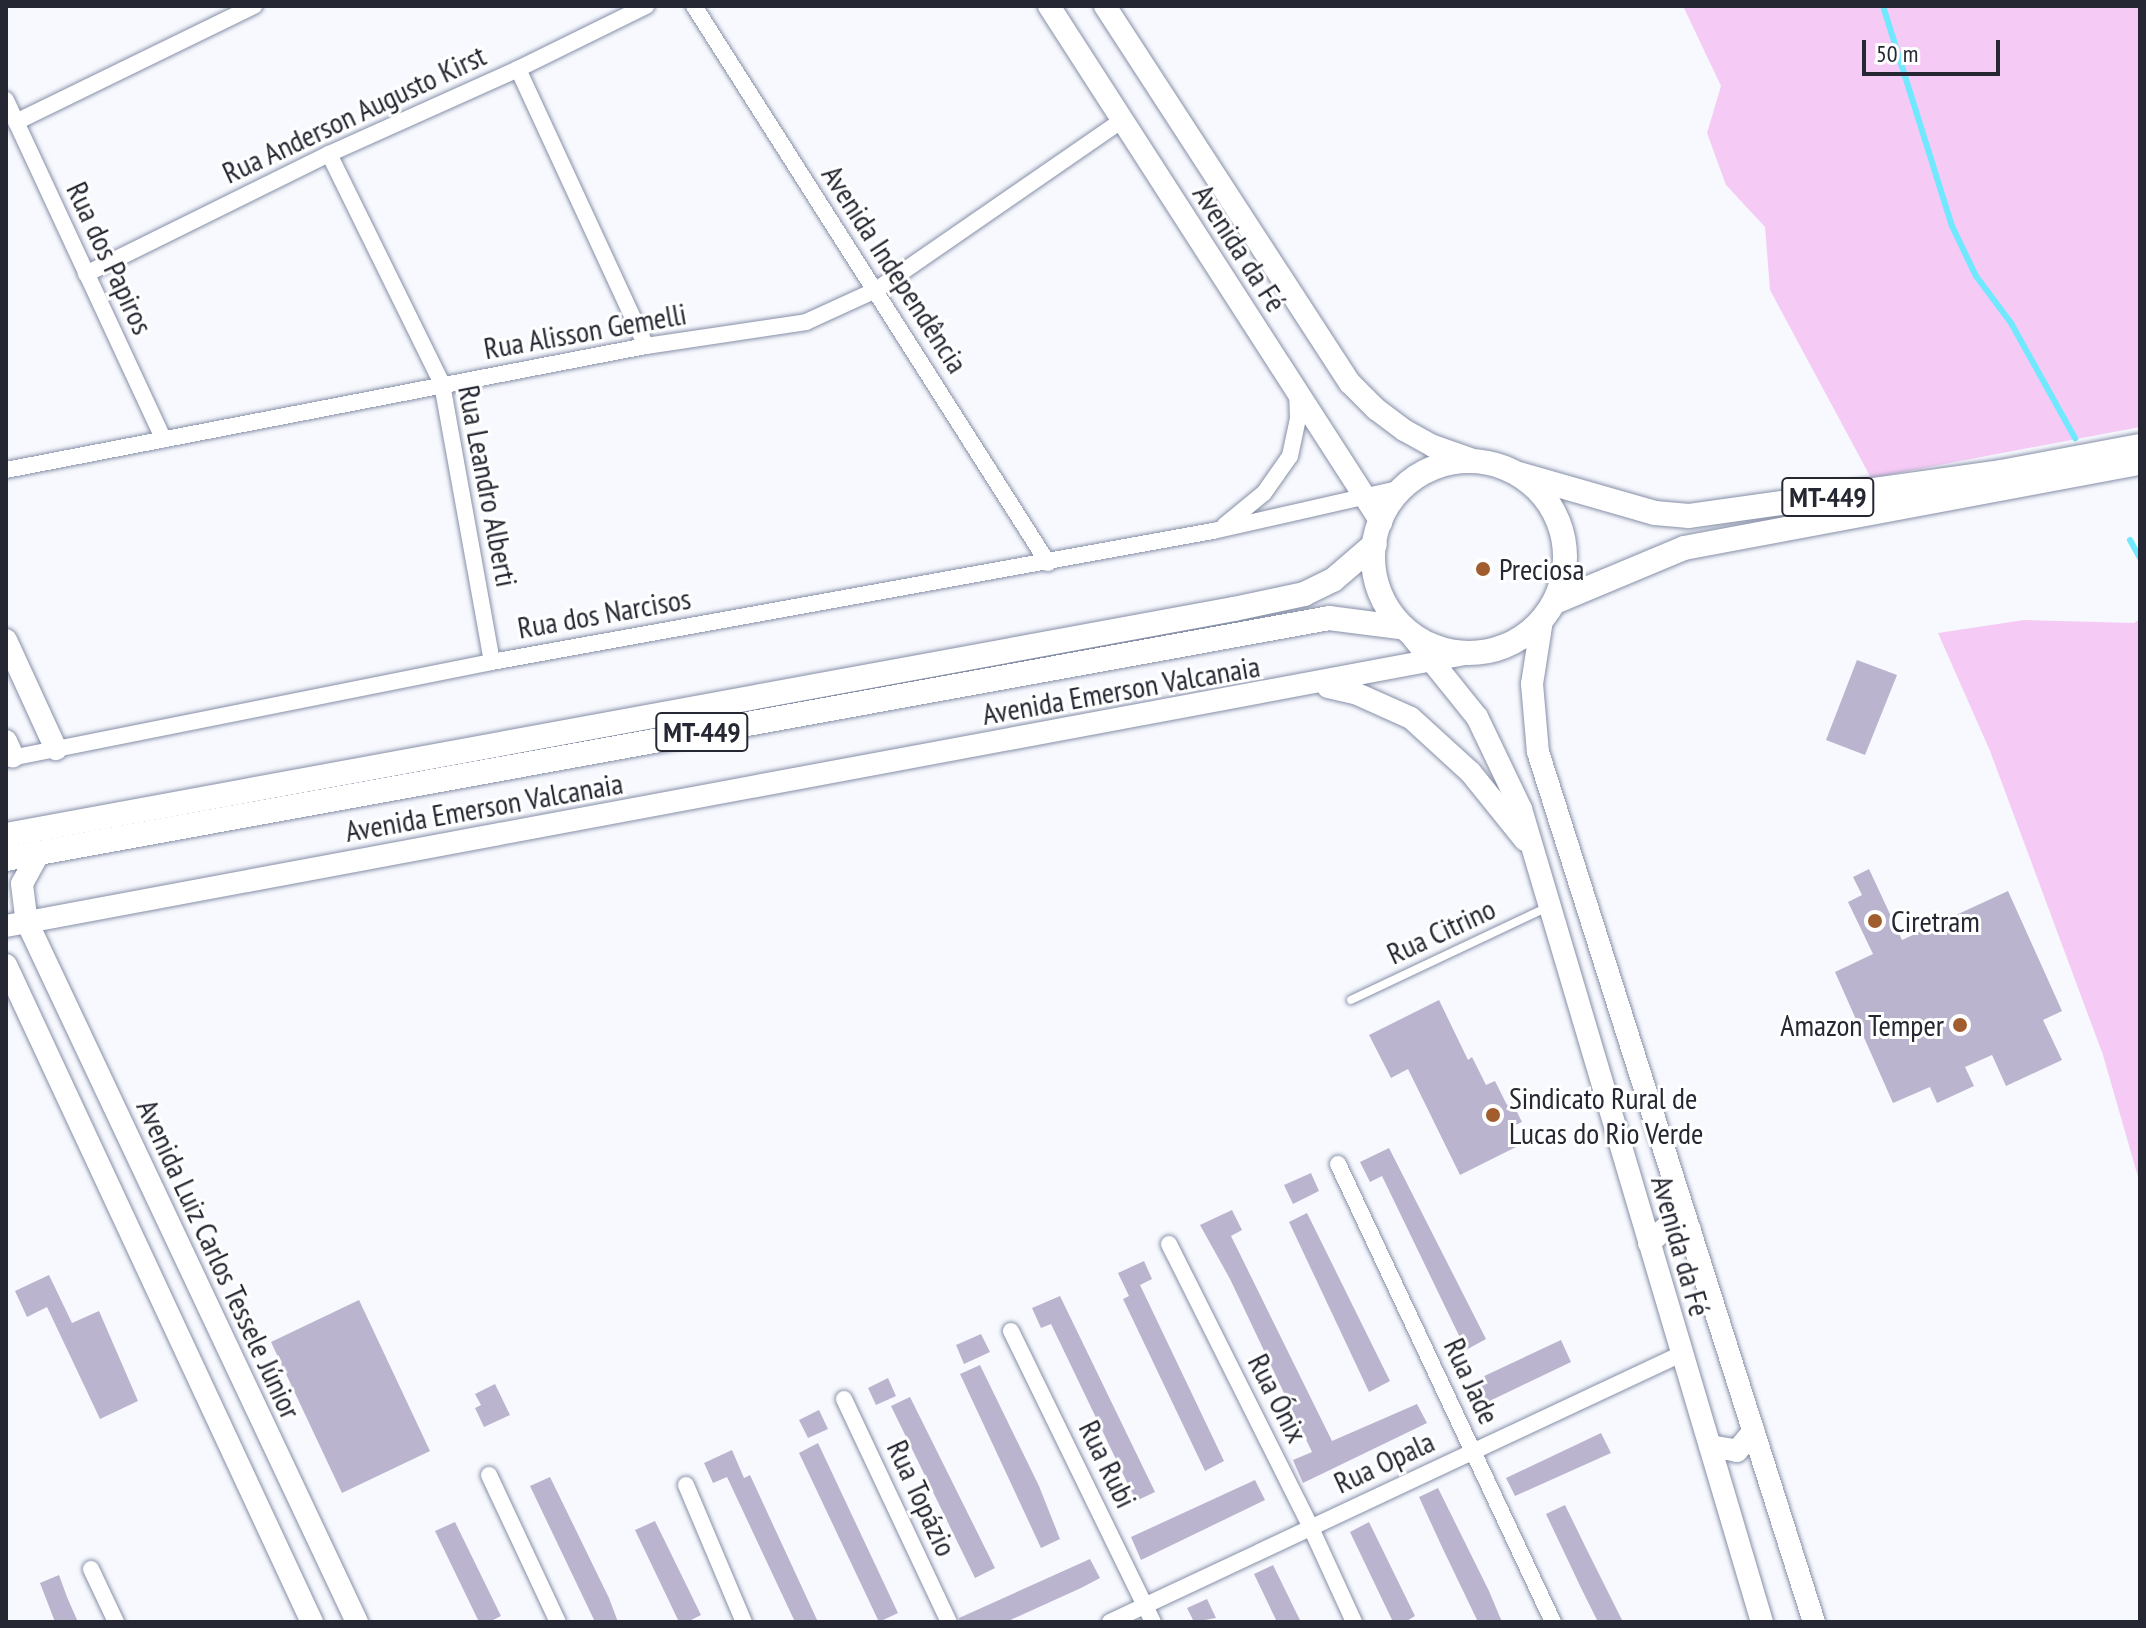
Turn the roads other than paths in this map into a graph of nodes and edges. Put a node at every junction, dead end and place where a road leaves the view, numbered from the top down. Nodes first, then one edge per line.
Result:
1 (254, 6) edge
2 (646, 6) edge
3 (694, 6) edge
4 (1049, 6) edge
5 (1105, 6) edge
6 (518, 69) junction
7 (6, 100) edge
8 (1121, 121) junction
9 (16, 122) junction
10 (329, 154) junction
11 (86, 274) junction
12 (876, 290) junction
13 (646, 346) junction
14 (442, 384) junction
15 (1297, 392) junction
16 (163, 439) junction
17 (2140, 446) edge
18 (1476, 461) junction
19 (2140, 463) edge
20 (6, 470) edge
21 (1519, 474) junction
22 (1402, 488) junction
23 (1364, 497) junction
24 (1213, 531) junction
25 (1378, 533) junction
26 (1048, 563) junction
27 (1549, 611) junction
28 (1405, 631) junction
29 (6, 640) edge
30 (1465, 654) junction
31 (492, 662) junction
32 (1432, 662) junction
33 (1303, 687) junction
34 (56, 749) junction
35 (8, 752) edge
36 (6, 835) edge
37 (39, 853) junction
38 (1537, 855) junction
39 (6, 859) edge
40 (1552, 905) junction
41 (17, 924) edge
42 (6, 965) edge
43 (1351, 1000) dead end
44 (1338, 1164) dead end
45 (1690, 1229) junction
46 (1649, 1243) junction
47 (1169, 1244) dead end
48 (1011, 1331) dead end
49 (1681, 1354) junction
50 (844, 1399) dead end
51 (1754, 1431) junction
52 (1710, 1446) junction
53 (1474, 1451) junction
54 (489, 1475) dead end
55 (686, 1485) dead end
56 (1311, 1528) junction
57 (91, 1569) dead end
58 (1146, 1605) junction
59 (116, 1622) edge
60 (312, 1622) edge
61 (357, 1622) edge
62 (558, 1622) edge
63 (744, 1622) edge
64 (949, 1622) edge
65 (1110, 1622) edge
66 (1153, 1622) edge
67 (1354, 1622) edge
68 (1553, 1622) edge
69 (1762, 1622) edge
70 (1814, 1622) edge

1 - 9 street
2 - 6 street, Rua Anderson Augusto Kirst
3 - 12 street, Avenida Independência
4 - 8 street, Avenida da Fé
5 - 18 street, Avenida da Fé
6 - 10 street, Rua Anderson Augusto Kirst
6 - 13 street
7 - 9 street, Rua dos Papiros
8 - 12 street, Rua Alisson Gemelli
8 - 15 street, Avenida da Fé
9 - 11 street, Rua dos Papiros
10 - 11 street, Rua Anderson Augusto Kirst
10 - 14 street, Rua Leandro Alberti
11 - 16 street, Rua dos Papiros
12 - 13 street, Rua Alisson Gemelli
12 - 26 street, Avenida Independência
13 - 14 street, Rua Alisson Gemelli
14 - 16 street, Rua Alisson Gemelli
14 - 31 street, Rua Leandro Alberti
15 - 23 street, Avenida da Fé
15 - 24 street, Rua dos Narcisos
16 - 20 street, Rua Alisson Gemelli
17 - 21 main road, MT-449
18 - 21 main road, MT-449
18 - 22 main road, MT-449
19 - 27 main road, MT-449
21 - 27 main road, MT-449
22 - 23 street, Rua dos Narcisos
22 - 25 main road, MT-449
23 - 24 street, Rua dos Narcisos
23 - 25 street, Avenida da Fé
24 - 26 street, Rua dos Narcisos
25 - 28 main road
25 - 36 main road, MT-449
26 - 31 street, Rua dos Narcisos
27 - 30 main road, MT-449
27 - 45 street, Avenida da Fé
28 - 30 main road, MT-449
28 - 32 street, Avenida da Fé
28 - 37 main road, MT-449
29 - 34 street
30 - 32 street, Avenida Emerson Valcanaia
31 - 34 street, Rua dos Narcisos
32 - 33 street, Avenida Emerson Valcanaia
32 - 38 street, Avenida da Fé
33 - 38 street
33 - 41 street, Avenida Emerson Valcanaia
34 - 35 street, Rua dos Narcisos
37 - 39 main road, MT-449
37 - 41 street, Avenida Luiz Carlos Tessele Júnior
38 - 40 street, Avenida da Fé
40 - 43 lane, Rua Citrino
40 - 46 street, Avenida da Fé
41 - 61 street, Avenida Luiz Carlos Tessele Júnior
42 - 60 street
44 - 53 street, Rua Jade
45 - 46 street
45 - 51 street, Avenida da Fé
46 - 49 street, Avenida da Fé
47 - 56 street, Rua Ónix
48 - 58 street, Rua Rubi
49 - 52 street, Avenida da Fé
49 - 53 street, Rua Opala
50 - 64 street, Rua Topázio
51 - 52 street
51 - 70 street, Avenida da Fé
52 - 69 street, Avenida da Fé
53 - 56 street, Rua Opala
53 - 68 street, Rua Jade
54 - 62 street
55 - 63 street
56 - 58 street, Rua Opala
56 - 67 street, Rua Ónix
57 - 59 street
58 - 65 street, Rua Opala
58 - 66 street, Rua Rubi

